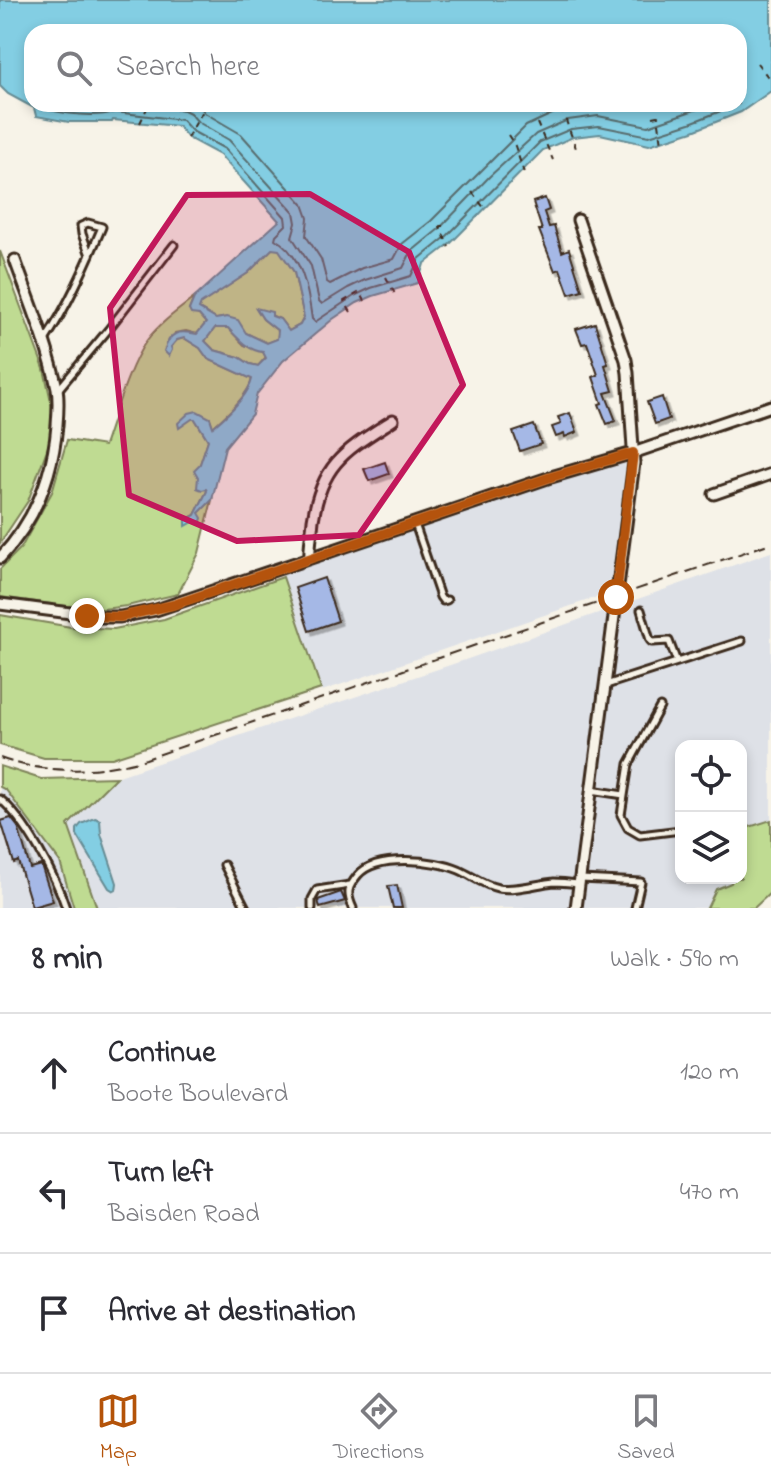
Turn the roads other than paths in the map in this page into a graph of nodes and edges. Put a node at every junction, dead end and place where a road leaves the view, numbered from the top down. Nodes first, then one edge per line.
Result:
1 (578, 220) dead end
2 (174, 245) dead end
3 (90, 255) junction
4 (15, 260) dead end
5 (44, 343) junction
6 (57, 391) junction
7 (771, 406) edge
8 (393, 420) dead end
9 (633, 453) junction
10 (771, 474) edge
11 (714, 494) dead end
12 (414, 523) junction
13 (0, 558) edge
14 (310, 558) junction
15 (447, 600) dead end
16 (0, 604) edge
17 (641, 610) dead end
18 (742, 641) dead end
19 (677, 662) junction
20 (605, 685) junction
21 (660, 707) dead end
22 (591, 790) junction
23 (624, 795) junction
24 (0, 799) edge
25 (675, 831) edge
26 (224, 865) dead end
27 (580, 882) junction
28 (350, 885) junction
29 (66, 908) edge
30 (246, 908) edge
31 (312, 908) edge
32 (353, 908) edge
33 (576, 908) edge
34 (635, 908) edge

1 - 9 street
2 - 6 lane
3 - 3 lane
3 - 5 lane
4 - 5 street
5 - 6 street
6 - 13 street
7 - 9 street
8 - 14 street
9 - 12 street
9 - 20 street
10 - 11 street
12 - 14 street
12 - 15 lane
14 - 16 street
17 - 19 lane
18 - 19 lane
19 - 20 lane
20 - 22 street
21 - 23 lane
22 - 23 lane
22 - 27 street
23 - 25 lane
24 - 29 lane
26 - 30 lane
27 - 28 lane
27 - 33 street
27 - 34 lane
28 - 31 lane
28 - 32 lane

